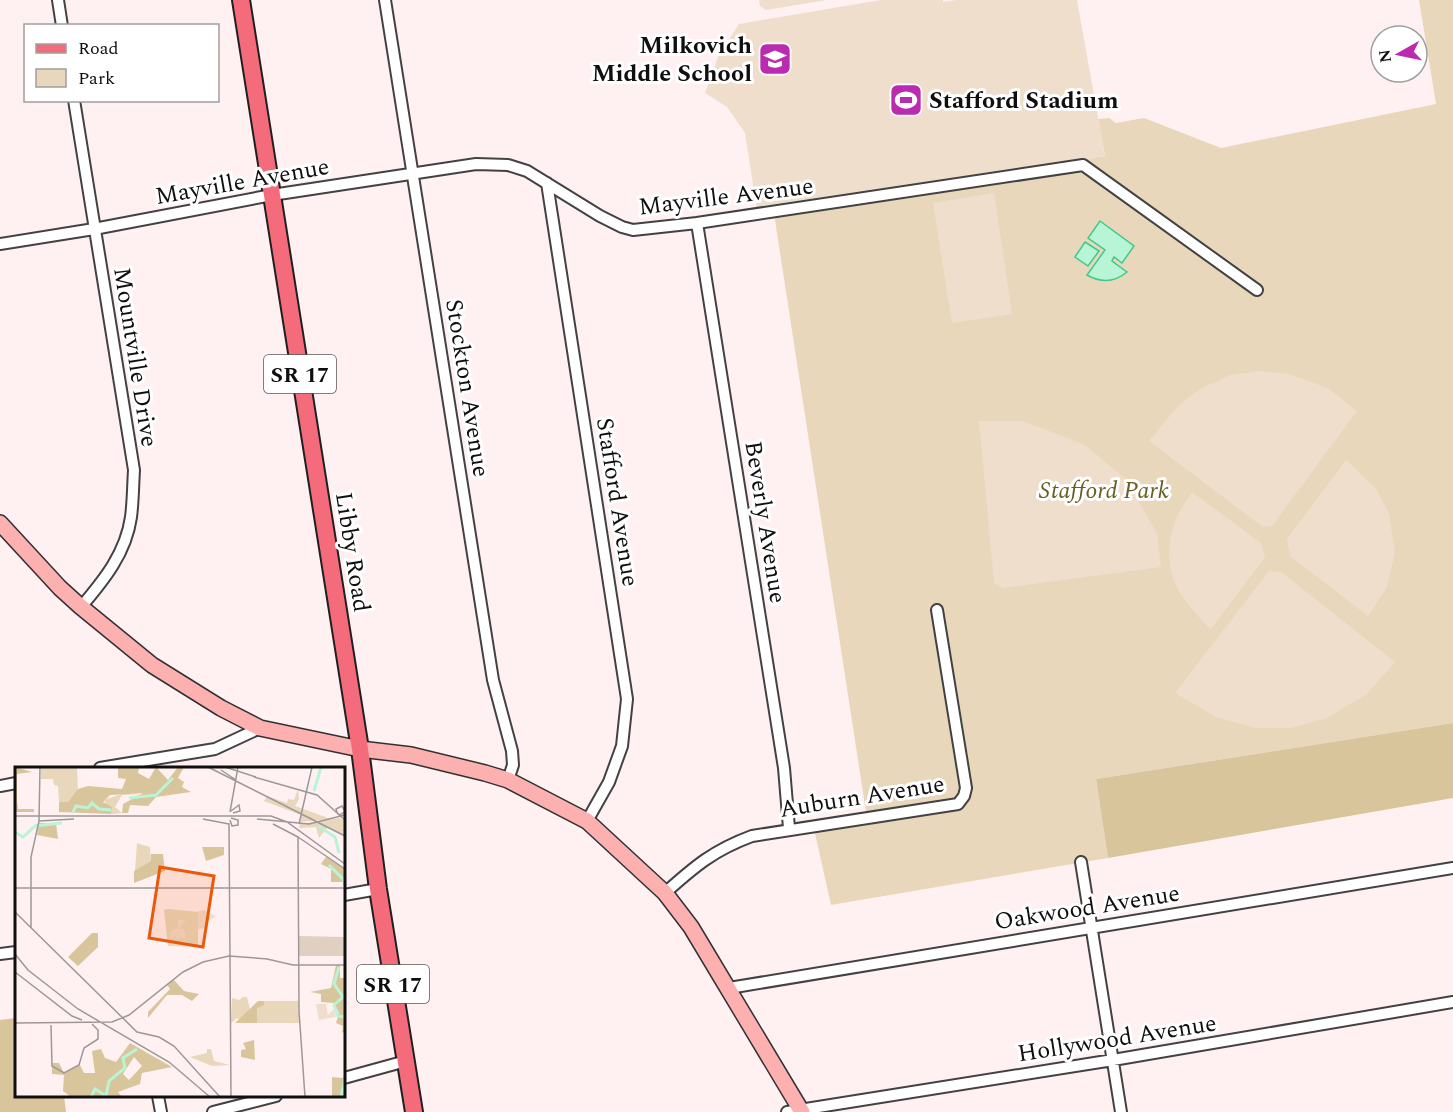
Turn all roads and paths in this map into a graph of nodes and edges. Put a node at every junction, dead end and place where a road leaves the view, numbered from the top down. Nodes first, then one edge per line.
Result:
1 (58, 0) edge
2 (242, 0) edge
3 (385, 0) edge
4 (62, 24) edge
5 (74, 102) edge
6 (412, 173) junction
7 (547, 183) junction
8 (272, 195) junction
9 (697, 223) junction
10 (94, 229) junction
11 (0, 244) edge
12 (1257, 291) dead end
13 (0, 523) edge
14 (81, 607) junction
15 (937, 610) dead end
16 (260, 728) junction
17 (360, 749) junction
18 (106, 767) edge
19 (508, 780) junction
20 (15, 783) edge
21 (0, 786) edge
22 (587, 821) junction
23 (789, 828) junction
24 (1081, 862) dead end
25 (1453, 868) edge
26 (378, 889) junction
27 (665, 893) junction
28 (345, 895) edge
29 (1091, 927) junction
30 (15, 952) edge
31 (0, 954) edge
32 (729, 988) junction
33 (1453, 1002) edge
34 (1113, 1060) junction
35 (406, 1061) junction
36 (345, 1078) edge
37 (158, 1097) edge
38 (269, 1097) edge
39 (797, 1111) edge
40 (161, 1112) edge
41 (213, 1112) edge
42 (414, 1112) edge
43 (1121, 1112) edge

1 - 4 street
2 - 8 main road, Libby Road / SR 17
3 - 6 street, Stockton Avenue
5 - 10 street, Mountville Drive
6 - 7 street, Mayville Avenue
6 - 8 street, Mayville Avenue
6 - 19 street, Stockton Avenue
7 - 9 street, Mayville Avenue
7 - 22 street, Stafford Avenue
8 - 10 street, Mayville Avenue
8 - 17 main road, Libby Road / SR 17
9 - 12 street, Mayville Avenue
9 - 23 street, Beverly Avenue
10 - 11 street, Mayville Avenue
10 - 14 street, Mountville Drive
13 - 14 street
14 - 16 street
15 - 23 street, Auburn Avenue
16 - 17 street
16 - 18 street
17 - 19 street
17 - 26 main road, Libby Road / SR 17
19 - 22 street
20 - 21 street
22 - 27 street
23 - 27 street, Auburn Avenue
24 - 29 street
25 - 29 street, Oakwood Avenue
26 - 28 street
26 - 35 main road, Libby Road / SR 17
27 - 32 street
29 - 32 street, Oakwood Avenue
29 - 34 street
30 - 31 street
32 - 39 street
33 - 34 street, Hollywood Avenue
34 - 39 street, Hollywood Avenue
34 - 43 street
35 - 36 street
35 - 42 main road, Libby Road / SR 17
37 - 40 street
38 - 41 street

